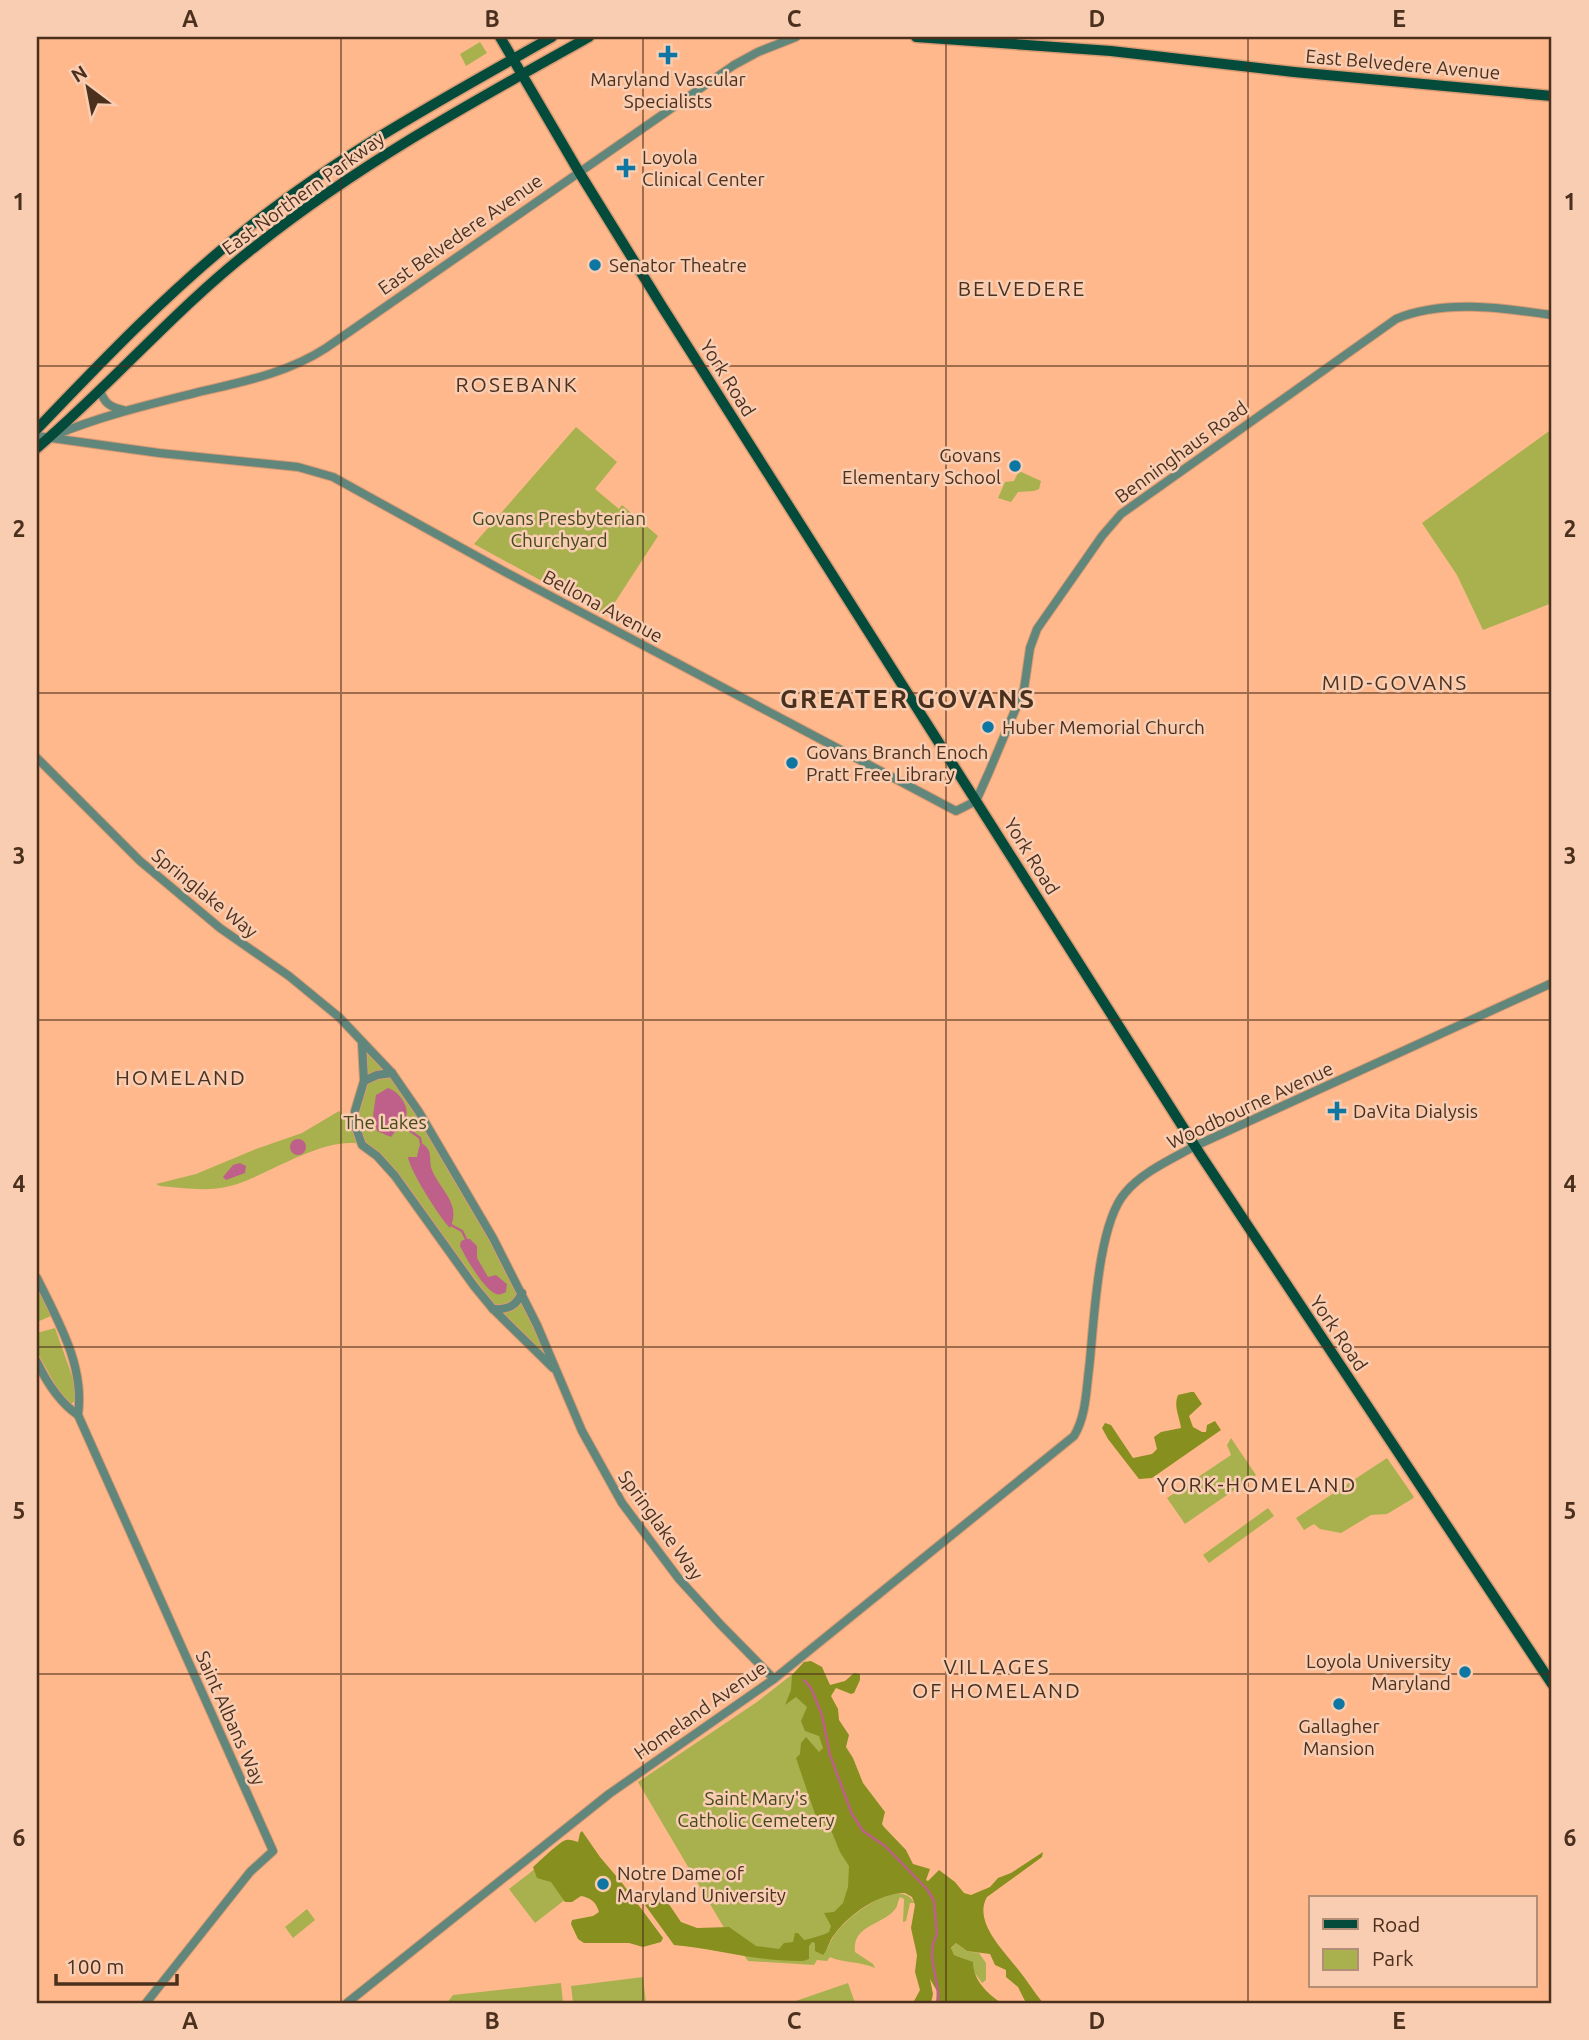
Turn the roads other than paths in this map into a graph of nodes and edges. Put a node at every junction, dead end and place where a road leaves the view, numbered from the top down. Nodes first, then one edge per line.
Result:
1 (500, 37) edge
2 (552, 37) edge
3 (589, 37) edge
4 (796, 37) edge
5 (916, 37) edge
6 (513, 58) junction
7 (522, 74) junction
8 (1552, 96) edge
9 (579, 172) junction
10 (1552, 315) edge
11 (100, 390) junction
12 (122, 410) junction
13 (37, 429) edge
14 (37, 436) edge
15 (49, 437) junction
16 (37, 448) edge
17 (37, 758) edge
18 (976, 801) junction
19 (1552, 983) edge
20 (362, 1042) junction
21 (391, 1073) junction
22 (364, 1081) junction
23 (1195, 1146) junction
24 (37, 1278) edge
25 (522, 1293) junction
26 (493, 1309) junction
27 (37, 1362) edge
28 (553, 1368) junction
29 (78, 1415) junction
30 (1069, 1440) joint
31 (774, 1679) junction
32 (1552, 1684) edge
33 (146, 2003) edge
34 (347, 2003) edge

1 - 6 main road, York Road
2 - 6 main road, East Northern Parkway
3 - 7 main road, East Northern Parkway
4 - 9 street, East Belvedere Avenue
5 - 8 main road, East Belvedere Avenue
6 - 7 main road, York Road
6 - 13 main road, East Northern Parkway
7 - 9 main road, York Road
7 - 11 main road, East Northern Parkway
9 - 12 street, East Belvedere Avenue
9 - 18 main road, York Road
10 - 18 street, Benninghaus Road
11 - 12 street
11 - 15 main road, East Northern Parkway
12 - 15 street, East Belvedere Avenue
14 - 15 street, Bellona Avenue
15 - 16 main road, East Northern Parkway
15 - 18 street, Bellona Avenue
17 - 20 street, Springlake Way
18 - 23 main road, York Road
19 - 23 street, Woodbourne Avenue
20 - 21 street, Springlake Way
20 - 22 street, Springlake Way
21 - 22 street
21 - 25 street, Springlake Way
22 - 26 street, Springlake Way
23 - 30 street, Woodbourne Avenue
23 - 32 main road, York Road
24 - 29 street, Saint Albans Way
25 - 26 street
25 - 28 street, Springlake Way
26 - 28 street, Springlake Way
27 - 29 street, Saint Albans Way
28 - 31 street, Springlake Way
29 - 33 street, Saint Albans Way
30 - 31 street, Homeland Avenue
31 - 34 street, Homeland Avenue

